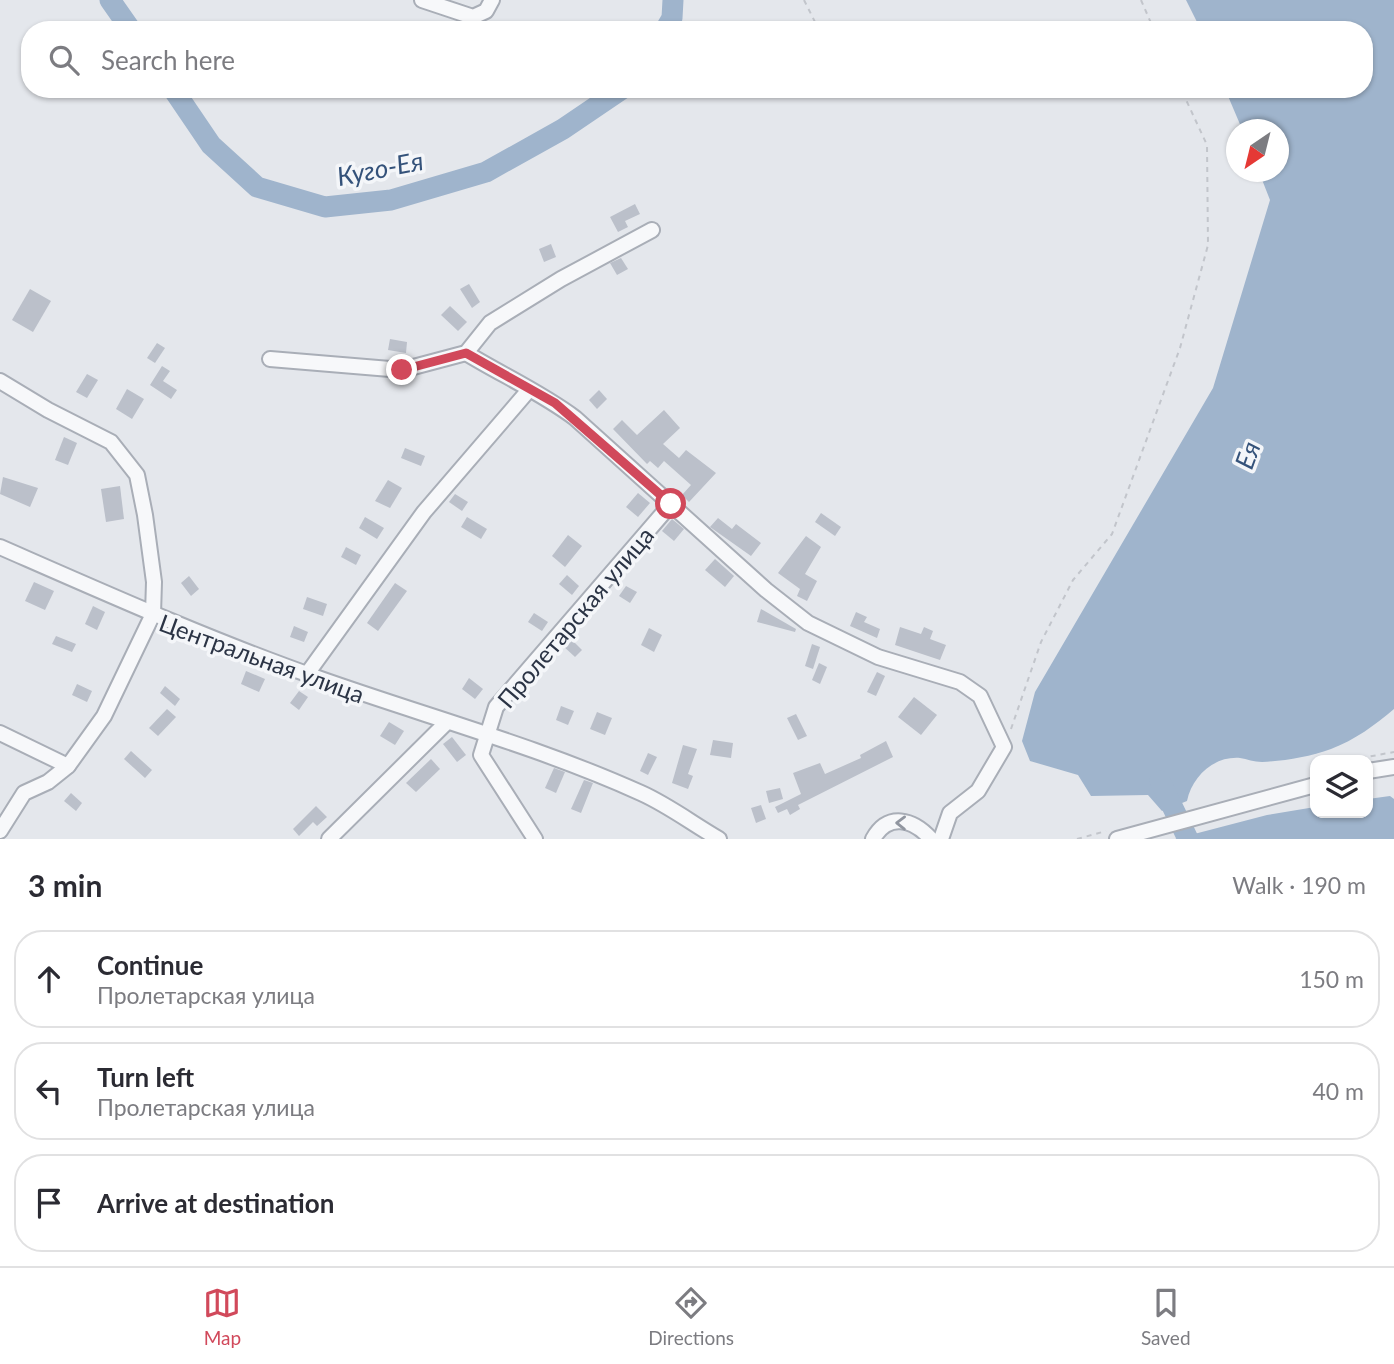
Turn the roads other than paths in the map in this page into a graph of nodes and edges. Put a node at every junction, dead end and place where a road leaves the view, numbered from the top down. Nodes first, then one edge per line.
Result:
1 (422, 0) edge
2 (492, 0) edge
3 (652, 230) dead end
4 (466, 353) junction
5 (270, 359) dead end
6 (0, 381) edge
7 (528, 391) junction
8 (671, 504) junction
9 (0, 547) edge
10 (153, 614) junction
11 (307, 674) junction
12 (446, 723) junction
13 (0, 733) edge
14 (488, 734) junction
15 (68, 766) junction
16 (1394, 767) edge
17 (1373, 770) edge
18 (1310, 786) edge
19 (0, 831) edge
20 (1114, 834) edge
21 (329, 839) edge
22 (535, 839) edge
23 (719, 839) edge
24 (873, 839) edge
25 (931, 839) edge
26 (941, 839) edge

1 - 2 street
3 - 4 street
4 - 5 street
4 - 7 street, Пролетарская улица
6 - 10 street
7 - 8 street, Пролетарская улица
7 - 11 street
8 - 14 street, Пролетарская улица
8 - 26 street, Пролетарская улица
9 - 10 street
10 - 11 street, Центральная улица
10 - 15 street, Центральная улица
11 - 12 street, Центральная улица
12 - 14 street, Центральная улица
12 - 21 street
13 - 15 street
14 - 22 street
14 - 23 street, Центральная улица
15 - 19 street, Центральная улица
16 - 17 street
18 - 20 street
25 -> 24 street

